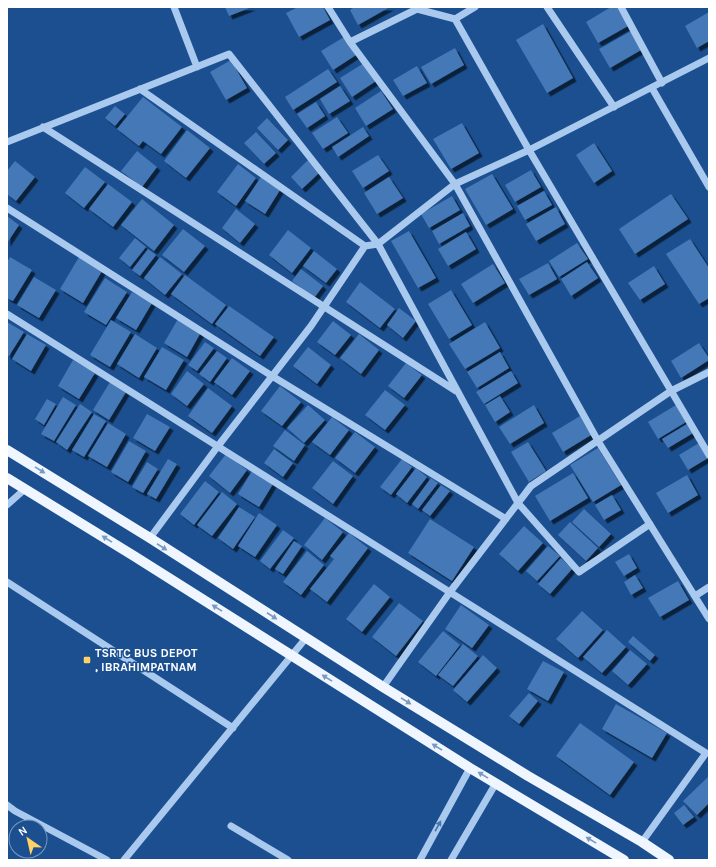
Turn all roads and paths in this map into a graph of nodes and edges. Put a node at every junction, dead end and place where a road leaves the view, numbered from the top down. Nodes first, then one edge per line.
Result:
1 (174, 7) edge
2 (328, 7) edge
3 (474, 7) edge
4 (548, 7) edge
5 (620, 7) edge
6 (417, 8) edge
7 (455, 19) junction
8 (350, 42) junction
9 (709, 58) edge
10 (197, 67) junction
11 (662, 83) junction
12 (652, 88) junction
13 (140, 89) junction
14 (614, 107) junction
15 (43, 128) junction
16 (7, 142) edge
17 (529, 150) junction
18 (455, 184) junction
19 (709, 187) edge
20 (7, 208) edge
21 (378, 244) junction
22 (365, 246) junction
23 (324, 306) junction
24 (7, 314) edge
25 (709, 372) edge
26 (272, 376) junction
27 (671, 391) junction
28 (458, 392) junction
29 (598, 441) junction
30 (218, 446) junction
31 (7, 450) edge
32 (709, 455) edge
33 (7, 478) edge
34 (25, 489) junction
35 (518, 503) junction
36 (7, 505) edge
37 (506, 519) junction
38 (650, 524) junction
39 (150, 538) junction
40 (7, 582) edge
41 (709, 587) edge
42 (450, 592) junction
43 (695, 596) junction
44 (709, 619) edge
45 (306, 638) junction
46 (292, 656) junction
47 (383, 687) junction
48 (233, 728) junction
49 (707, 750) edge
50 (470, 768) junction
51 (496, 783) junction
52 (7, 805) edge
53 (230, 826) dead end
54 (642, 842) junction
55 (107, 860) edge
56 (124, 860) edge
57 (288, 860) edge
58 (420, 860) edge
59 (451, 860) edge
60 (624, 860) edge
61 (669, 860) edge

1 - 10 street
2 - 8 street
3 - 7 street
4 - 14 street
5 - 11 street
6 - 7 street
6 - 8 street
7 - 17 street
8 - 18 street
9 - 11 street
10 - 13 street
10 - 21 street
11 - 12 street
12 - 14 street
12 - 19 street
13 - 15 street
13 - 22 street
14 - 17 street
15 - 16 street
15 - 23 street
17 - 18 street
17 - 27 street
18 - 21 street
18 - 29 street
20 - 26 street
21 - 22 street
21 - 28 street
22 - 23 street
23 - 26 street
23 - 28 street
24 - 30 street
25 - 27 street
26 - 30 street
26 - 37 street
27 - 29 street
27 - 32 street
28 - 35 street
29 - 35 street
29 - 38 street
30 - 39 street
30 - 42 street
31 -> 39 main road
33 - 34 main road
34 - 36 street
46 -> 34 main road
35 - 37 street
35 - 38 street
37 - 42 street
38 - 43 street
39 -> 45 main road
40 - 48 street
41 - 43 street
42 - 47 street
42 - 49 street
43 - 44 street
45 - 46 street
45 - 47 main road
46 - 48 street
50 -> 46 main road
47 -> 54 main road
48 - 56 street
49 - 54 street
51 -> 50 main road
58 -> 50 street
51 - 59 street
60 -> 51 main road
52 - 55 street
53 - 57 street
54 - 61 main road

